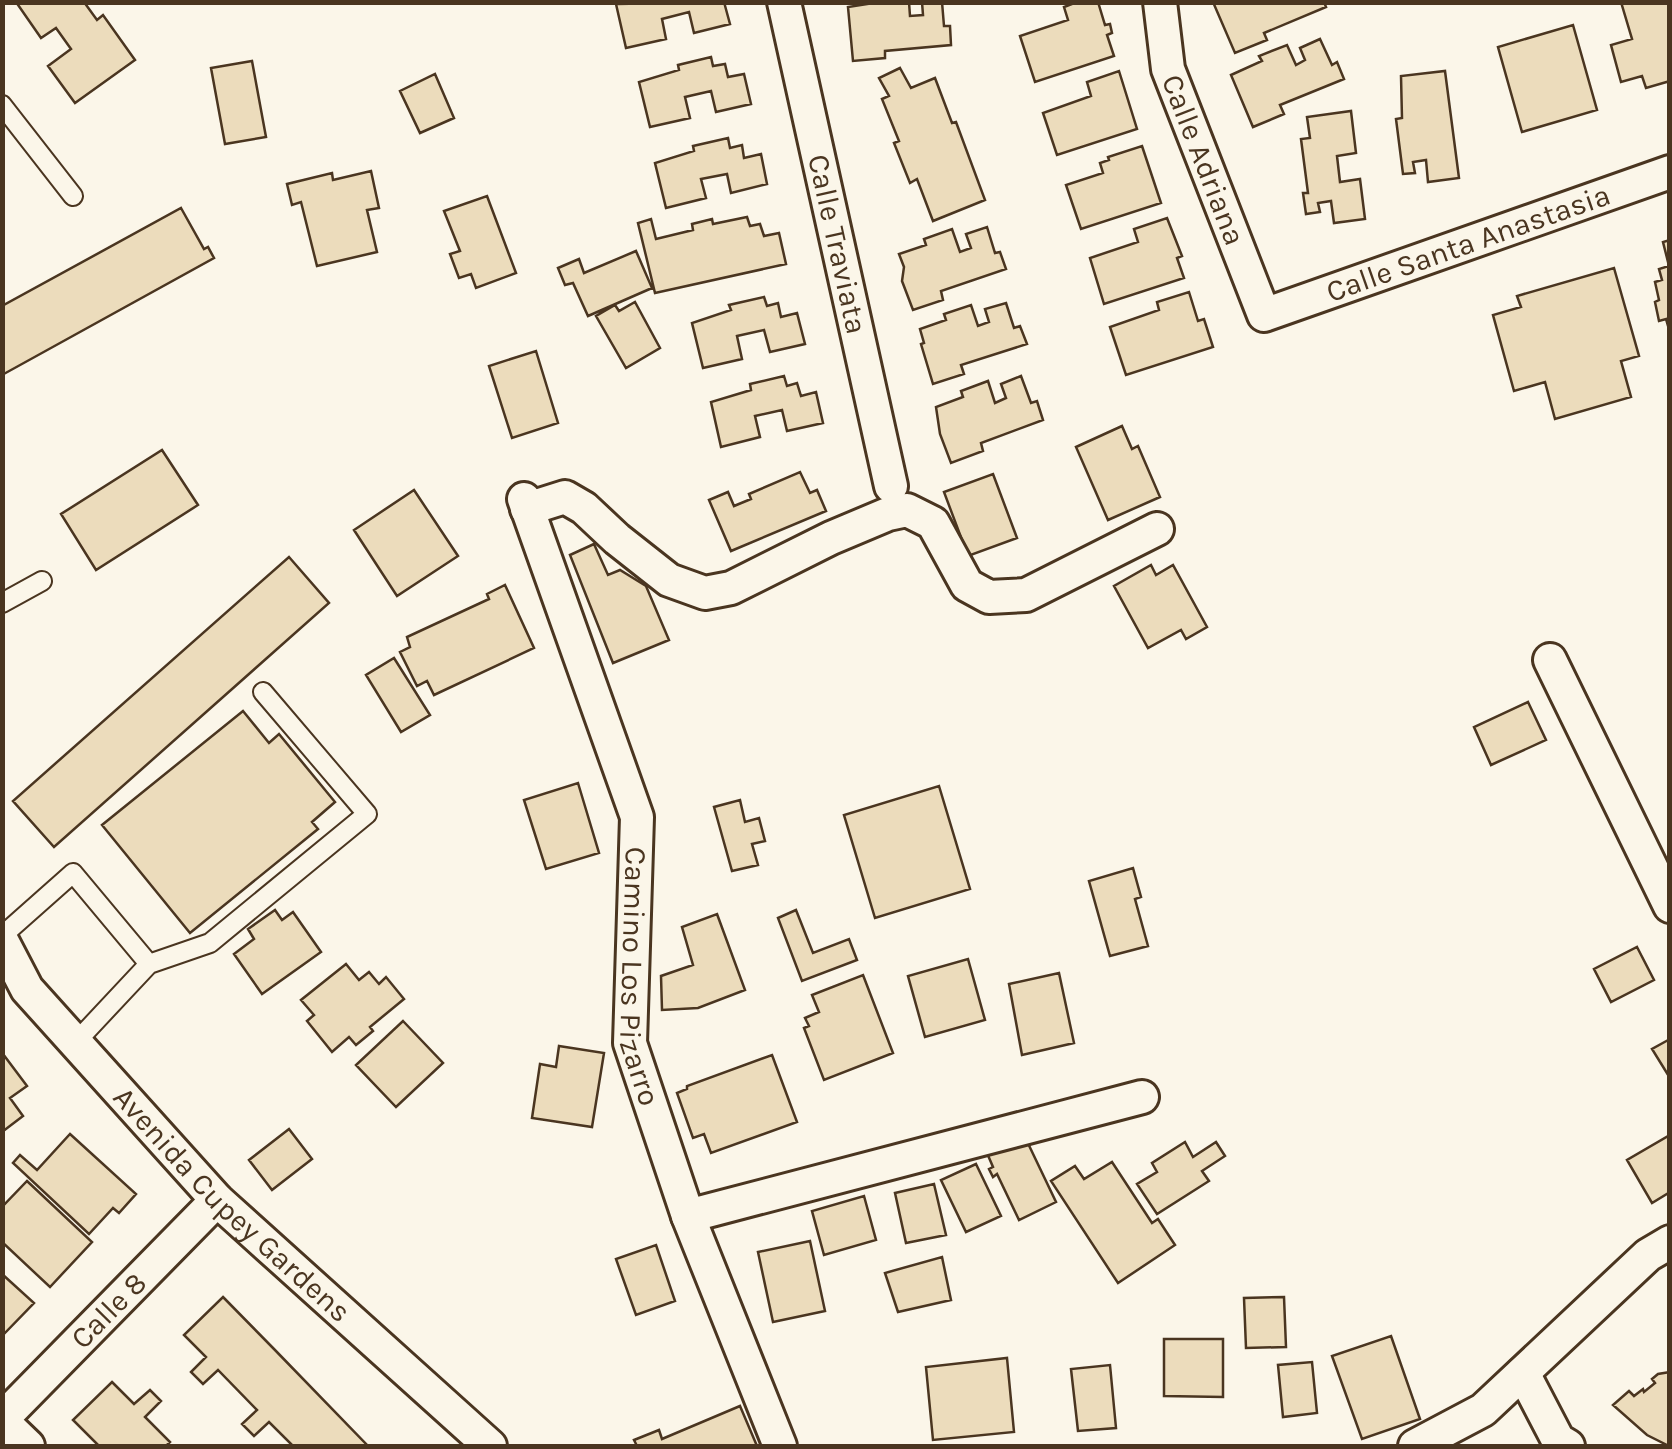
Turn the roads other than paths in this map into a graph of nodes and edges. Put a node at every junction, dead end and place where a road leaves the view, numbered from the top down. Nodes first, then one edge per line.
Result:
1 (784, 2) edge
2 (1160, 2) edge
3 (2, 105) edge
4 (1670, 172) edge
5 (73, 196) dead end
6 (1264, 315) joint
7 (891, 486) dead end
8 (1157, 529) dead end
9 (42, 581) dead end
10 (2, 603) edge
11 (1550, 660) dead end
12 (263, 692) dead end
13 (1670, 906) edge
14 (2, 938) edge
15 (149, 964) junction
16 (75, 1043) junction
17 (1142, 1097) dead end
18 (217, 1200) junction
19 (688, 1216) junction
20 (1670, 1242) edge
21 (1522, 1372) junction
22 (2, 1420) edge
23 (28, 1446) edge
24 (490, 1446) edge
25 (780, 1446) edge
26 (1416, 1446) edge
27 (1568, 1446) edge

1 - 7 street, Calle Traviata
2 - 6 street, Calle Adriana
3 - 5 lane
4 - 6 street, Calle Santa Anastasia
8 - 19 street, Camino Los Pizarro
9 - 10 lane
11 - 13 street
12 - 15 lane
14 - 15 lane
14 - 16 street, Avenida Cupey Gardens
15 - 16 lane
16 - 18 street, Avenida Cupey Gardens
17 - 19 street
18 - 22 street, Calle 8
18 - 24 street, Avenida Cupey Gardens
19 - 25 street, Camino Los Pizarro
20 - 21 street
21 - 26 street
21 - 27 street
22 - 23 street

